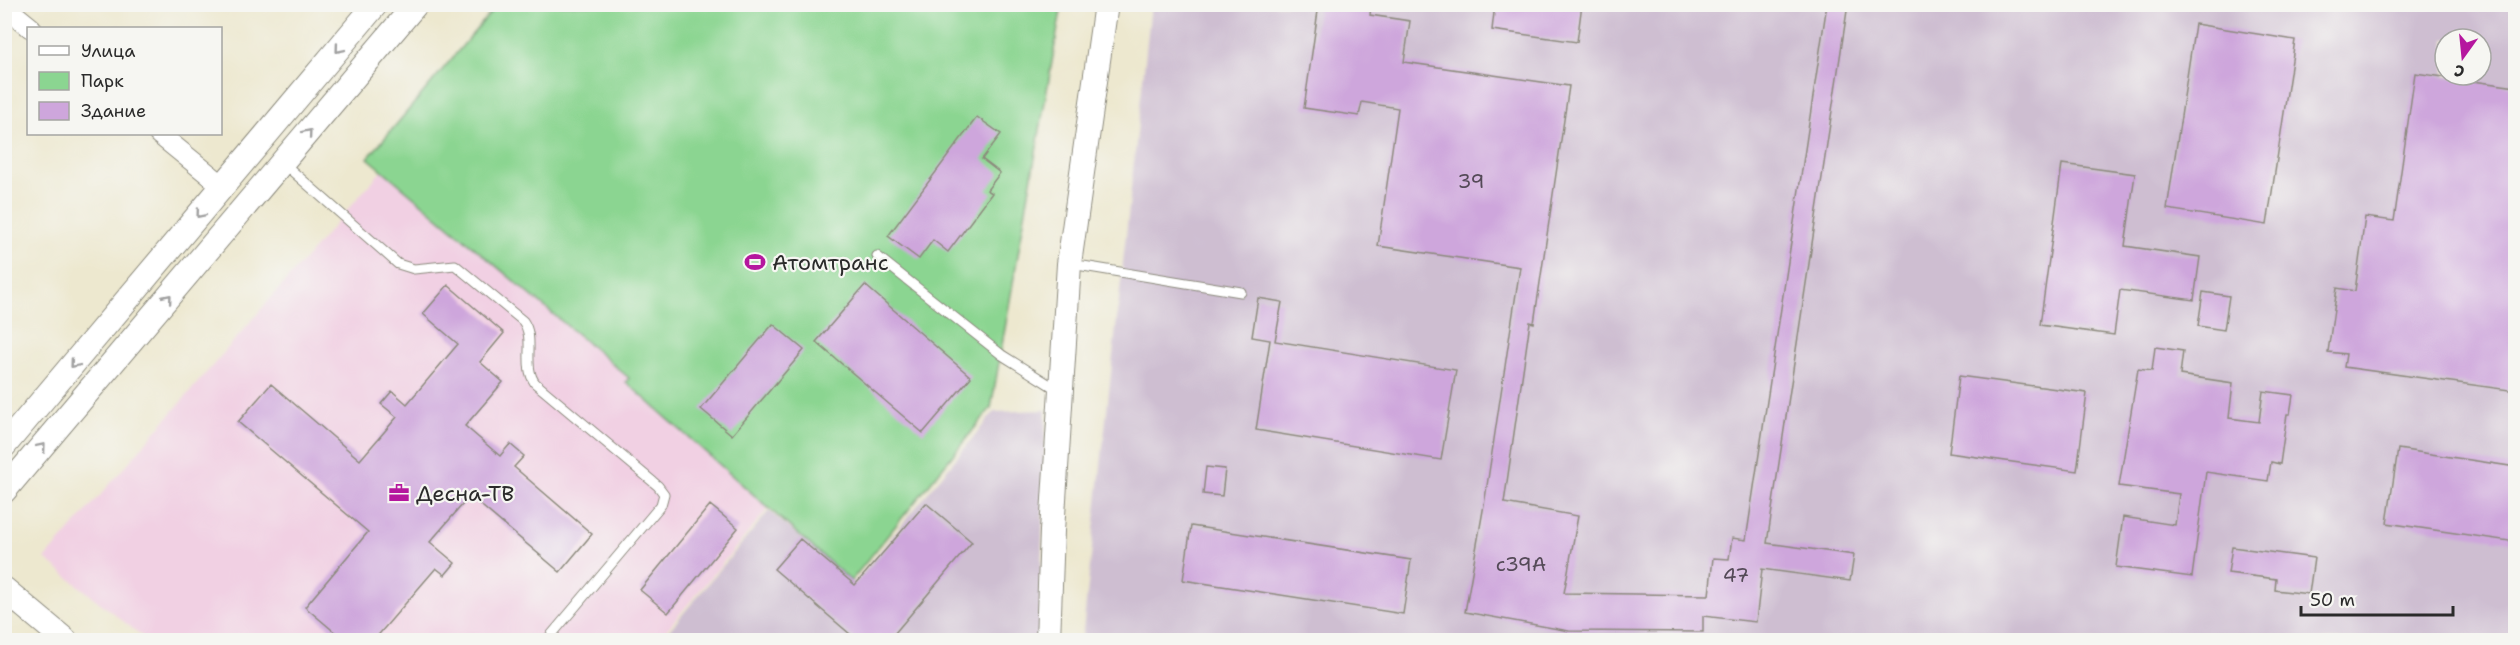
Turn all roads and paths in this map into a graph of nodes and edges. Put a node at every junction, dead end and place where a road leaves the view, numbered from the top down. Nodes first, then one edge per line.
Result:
1 (376, 4) edge
2 (416, 4) edge
3 (1106, 4) edge
4 (4, 6) edge
5 (30, 27) edge
6 (160, 135) edge
7 (283, 162) junction
8 (223, 186) junction
9 (877, 256) dead end
10 (1069, 264) junction
11 (1241, 292) dead end
12 (1060, 391) junction
13 (4, 446) edge
14 (4, 492) edge
15 (4, 589) edge
16 (65, 640) edge
17 (547, 640) edge
18 (1048, 640) edge

1 -> 8 street
7 -> 2 street
3 - 10 street
4 - 5 street
6 - 8 street
14 -> 7 street
7 - 17 lane
8 -> 13 street
9 - 12 lane
10 - 11 lane
10 - 12 street
12 - 18 street
15 - 16 street

